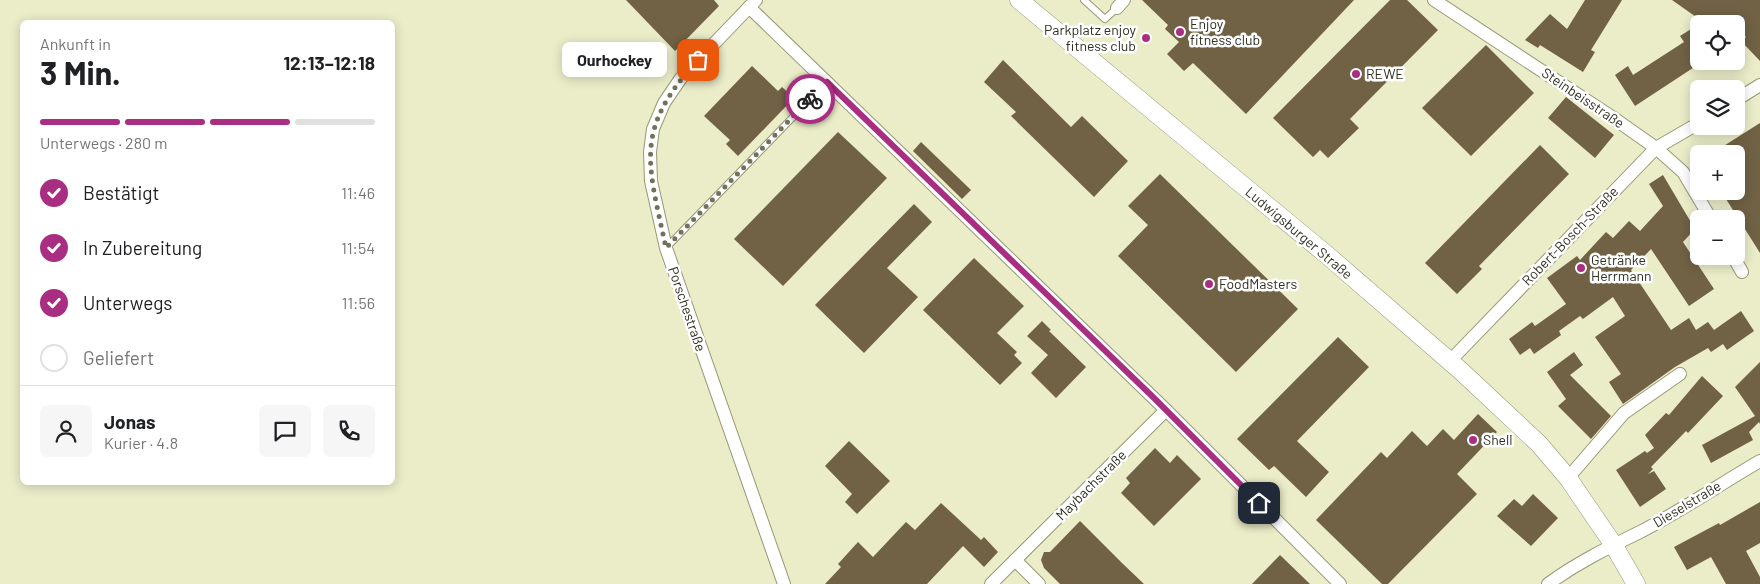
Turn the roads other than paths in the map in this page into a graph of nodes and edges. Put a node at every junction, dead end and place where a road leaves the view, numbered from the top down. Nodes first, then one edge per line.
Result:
1 (1019, 0) edge
2 (1084, 0) edge
3 (1434, 0) edge
4 (753, 4) edge
5 (1120, 4) edge
6 (827, 82) junction
7 (1760, 85) edge
8 (1745, 94) edge
9 (1690, 128) edge
10 (1656, 148) junction
11 (1706, 210) edge
12 (666, 248) junction
13 (1738, 265) edge
14 (1742, 272) dead end
15 (1449, 362) junction
16 (1680, 374) dead end
17 (1166, 410) junction
18 (1760, 460) edge
19 (1568, 478) junction
20 (1613, 544) junction
21 (1015, 560) junction
22 (784, 584) edge
23 (991, 584) edge
24 (1039, 584) edge
25 (1340, 584) edge
26 (1548, 584) edge
27 (1636, 584) edge

1 - 15 main road, Ludwigsburger Straße
2 - 5 lane
3 - 10 street, Steinbeisstraße
4 - 6 street
4 - 12 street, Porschestraße
6 - 12 lane
6 - 17 street
7 - 8 street
9 - 10 street, Robert-Bosch-Straße
10 - 11 street, Steinbeisstraße
10 - 15 street, Robert-Bosch-Straße
12 - 22 street, Porschestraße
13 - 14 street
15 - 19 main road, Ludwigsburger Straße
16 - 19 street
17 - 21 street, Maybachstraße
17 - 25 street
18 - 20 street, Dieselstraße
19 - 20 main road, Ludwigsburger Straße
20 - 26 street, Dieselstraße
20 - 27 main road, Ludwigsburger Straße
21 - 23 street, Maybachstraße
21 - 24 street

